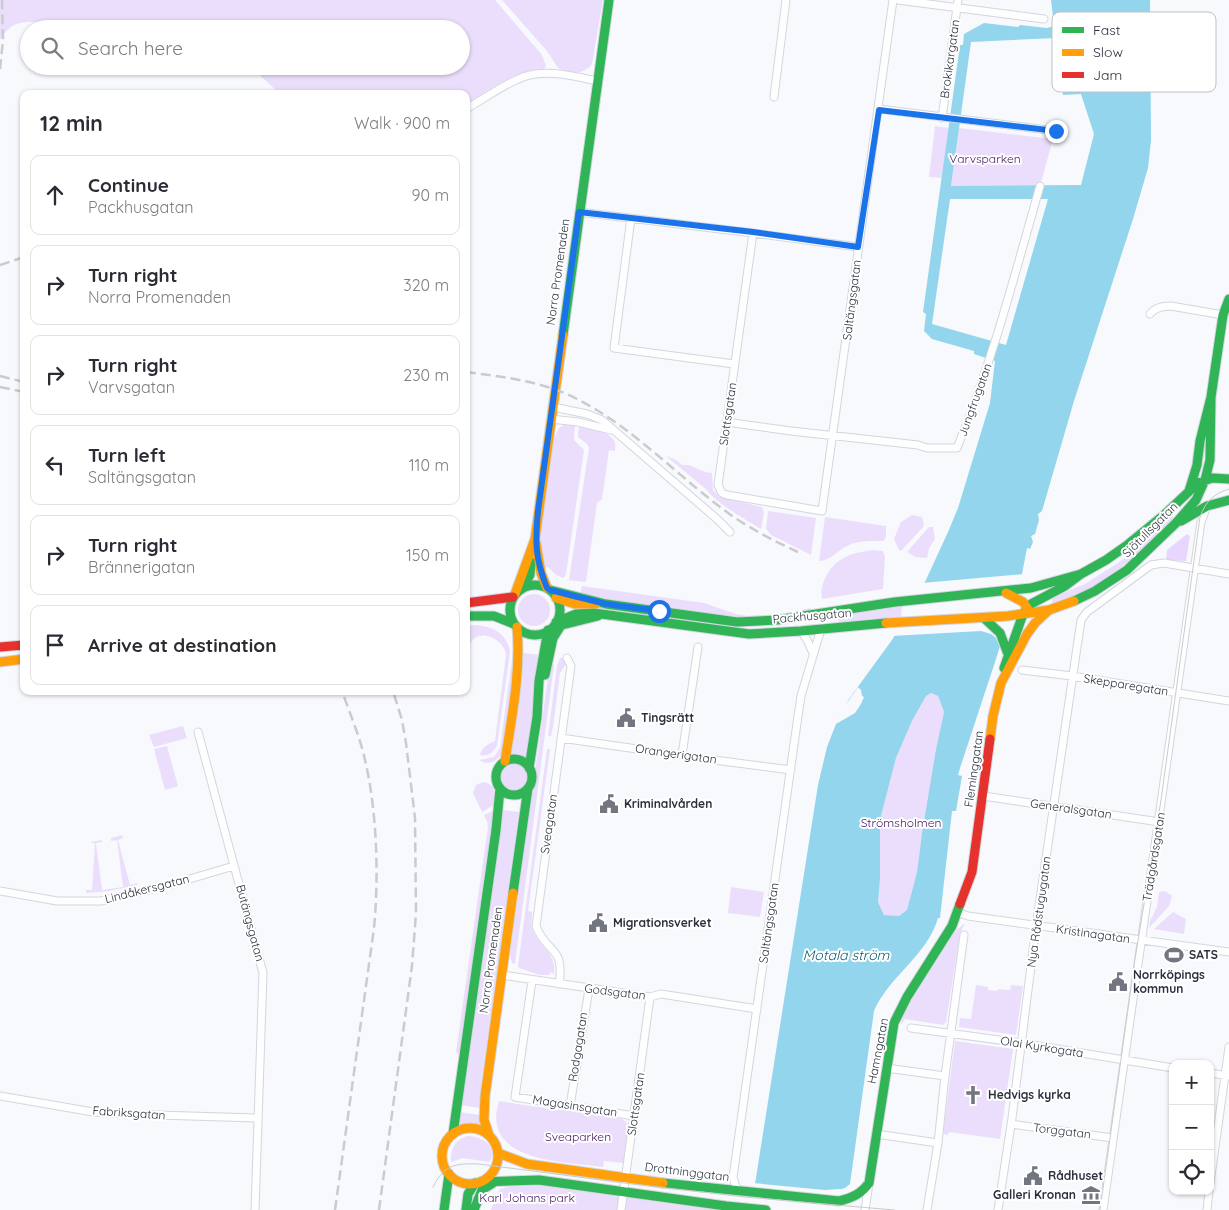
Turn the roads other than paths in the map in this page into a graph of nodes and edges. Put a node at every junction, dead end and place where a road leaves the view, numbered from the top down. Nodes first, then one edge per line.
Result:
1 (609, 0) edge
2 (786, 0) edge
3 (893, 0) edge
4 (898, 0) edge
5 (958, 4) edge
6 (1044, 19) dead end
7 (597, 81) junction
8 (774, 97) dead end
9 (470, 108) edge
10 (879, 110) junction
11 (945, 119) junction
12 (1056, 131) dead end
13 (1040, 186) dead end
14 (579, 212) junction
15 (631, 218) junction
16 (753, 232) junction
17 (858, 247) junction
18 (1229, 299) edge
19 (1150, 314) dead end
20 (1223, 315) junction
21 (734, 364) junction
22 (1211, 397) junction
23 (553, 407) junction
24 (551, 419) junction
25 (726, 422) junction
26 (613, 431) junction
27 (833, 435) junction
28 (1229, 479) edge
29 (1205, 480) junction
30 (1188, 491) junction
31 (1229, 500) edge
32 (1207, 506) junction
33 (822, 510) joint
34 (1176, 523) junction
35 (730, 532) dead end
36 (535, 539) junction
37 (531, 552) junction
38 (1195, 569) junction
39 (1081, 574) junction
40 (1229, 574) edge
41 (523, 587) junction
42 (548, 589) junction
43 (1003, 592) joint
44 (1018, 594) junction
45 (514, 595) junction
46 (556, 598) junction
47 (470, 602) edge
48 (606, 604) junction
49 (1049, 610) junction
50 (1027, 612) junction
51 (470, 616) edge
52 (984, 618) junction
53 (516, 626) junction
54 (554, 627) junction
55 (822, 629) junction
56 (801, 631) junction
57 (1027, 634) junction
58 (20, 646) edge
59 (698, 647) dead end
60 (0, 648) edge
61 (813, 653) junction
62 (1008, 654) junction
63 (567, 658) dead end
64 (20, 660) edge
65 (0, 662) edge
66 (1022, 670) dead end
67 (1072, 676) junction
68 (1001, 683) junction
69 (1177, 694) junction
70 (1229, 702) edge
71 (198, 732) dead end
72 (561, 738) junction
73 (682, 755) junction
74 (505, 761) junction
75 (529, 768) junction
76 (791, 770) junction
77 (528, 788) junction
78 (500, 789) junction
79 (983, 796) junction
80 (1054, 806) junction
81 (1160, 822) junction
82 (234, 866) junction
83 (0, 891) edge
84 (957, 912) junction
85 (1036, 926) junction
86 (964, 935) dead end
87 (1140, 941) junction
88 (1229, 952) edge
89 (502, 975) junction
90 (532, 981) junction
91 (559, 984) junction
92 (589, 989) junction
93 (650, 997) junction
94 (757, 1009) junction
95 (911, 1028) dead end
96 (950, 1033) junction
97 (1021, 1043) junction
98 (1229, 1047) edge
99 (1124, 1060) junction
100 (1169, 1067) edge
101 (886, 1068) junction
102 (1214, 1074) edge
103 (945, 1076) junction
104 (1227, 1076) edge
105 (0, 1096) edge
106 (570, 1106) junction
107 (634, 1116) junction
108 (258, 1118) junction
109 (1011, 1124) junction
110 (453, 1134) junction
111 (876, 1134) junction
112 (489, 1135) junction
113 (1113, 1138) junction
114 (938, 1143) junction
115 (498, 1153) junction
116 (1214, 1158) edge
117 (450, 1174) junction
118 (625, 1177) junction
119 (496, 1182) junction
120 (477, 1183) junction
121 (869, 1183) junction
122 (743, 1192) junction
123 (623, 1193) junction
124 (1209, 1195) edge
125 (255, 1210) edge
126 (444, 1210) edge
127 (466, 1210) edge
128 (474, 1210) edge
129 (621, 1210) edge
130 (766, 1210) edge
131 (865, 1210) edge
132 (927, 1210) edge
133 (998, 1210) edge
134 (1103, 1210) edge
135 (1207, 1210) edge

1 - 7 main road, Norra Promenaden
2 - 8 street
3 - 10 street, Saltängsgatan
4 - 5 street
5 - 6 street
5 - 11 street, Brokikargatan
7 - 9 street
7 - 14 main road, Norra Promenaden
10 - 11 street
10 - 17 street, Saltängsgatan
11 - 12 street
13 - 27 street, Jungfrugatan
14 - 15 street
14 - 23 main road, Norra Promenaden
15 - 16 street
15 - 21 street
16 - 17 street
16 - 21 street, Slottsgatan
17 - 27 street, Saltängsgatan
18 - 20 main road, Sjötullsgatan
19 - 20 street
20 - 22 main road, Sjötullsgatan
21 - 25 street, Slottsgatan
22 - 29 main road, Sjötullsgatan
22 - 30 main road, Sjötullsgatan
23 - 24 main road, Norra Promenaden
23 - 26 street
24 - 26 street
24 - 36 main road, Norra Promenaden
25 - 27 street, Jungfrugatan
25 - 33 street, Slottsgatan
26 - 35 street
27 - 33 street, Saltängsgatan
28 - 29 main road
29 - 30 main road
29 - 34 main road, Sjötullsgatan
30 - 39 main road, Sjötullsgatan
31 - 32 main road
32 - 34 main road
32 - 38 street, Trädgårdsgatan
34 - 49 main road, Sjötullsgatan
36 - 37 main road, Norra Promenaden
36 - 42 main road, Norra Promenaden
37 - 41 main road, Norra Promenaden
37 - 45 main road, Norra Promenaden
38 - 40 street
38 - 67 street, Nya Rådstugugatan
38 - 69 street, Trädgårdsgatan
39 - 44 main road, Sjötullsgatan
39 - 50 main road, Sjötullsgatan
41 - 42 main road
41 - 45 main road
42 - 46 main road
42 - 48 main road, Packhusgatan
43 - 44 main road, Sjötullsgatan
43 - 48 main road, Packhusgatan
44 - 50 main road
45 - 47 main road
45 - 53 main road
46 - 48 main road, Packhusgatan
46 - 54 main road
49 - 50 main road, Sjötullsgatan
49 - 57 main road, Fleminggatan
50 - 52 main road, Packhusgatan
50 - 57 main road, Fleminggatan
50 - 62 main road
51 - 53 main road
52 - 55 main road, Packhusgatan
52 - 62 main road
53 - 54 main road
53 - 74 main road
54 - 56 main road, Packhusgatan
54 - 75 main road
55 - 56 main road, Packhusgatan
55 - 61 street, Saltängsgatan
56 - 61 street
57 - 68 main road, Fleminggatan
58 - 60 main road
59 - 73 street
61 - 76 street, Saltängsgatan
62 - 68 main road
63 - 72 street, Sveagatan
64 - 65 main road
66 - 67 street, Skepparegatan
67 - 69 street, Skepparegatan
67 - 80 street, Nya Rådstugugatan
68 - 79 main road, Fleminggatan
69 - 70 street, Skepparegatan
69 - 81 street, Trädgårdsgatan
71 - 82 street, Butängsgatan
72 - 73 street, Orangerigatan
72 - 91 street, Sveagatan
73 - 76 street, Orangerigatan
74 - 75 main road
74 - 78 main road
75 - 77 main road
76 - 94 street, Saltängsgatan
77 - 78 main road
77 - 89 main road, Norra Promenaden
78 - 110 main road, Norra Promenaden
79 - 80 street, Generalsgatan
79 - 84 main road, Fleminggatan
80 - 81 street, Generalsgatan
80 - 85 street, Nya Rådstugugatan
81 - 87 street, Trädgårdsgatan
82 - 83 street, Lindåkersgatan
82 - 108 street, Butängsgatan
84 - 85 street, Kristinagatan
84 - 101 main road, Hamngatan
85 - 87 street, Kristinagatan
85 - 97 street, Nya Rådstugugatan
86 - 96 street
87 - 88 street, Kristinagatan
87 - 99 street, Trädgårdsgatan
89 - 90 street, Godsgatan
89 - 112 main road, Norra Promenaden
90 - 91 street, Godsgatan
90 - 106 street, Magasinsgatan
91 - 92 street, Godsgatan
92 - 93 street, Godsgatan
92 - 106 street, Rodgagatan
93 - 94 street, Godsgatan
93 - 107 street, Slottsgatan
94 - 122 street, Saltängsgatan
95 - 96 street, Olai Kyrkogata
96 - 97 street, Olai Kyrkogata
96 - 103 street
97 - 99 street, Olai Kyrkogata
97 - 109 street, Nya Rådstugugatan
98 - 104 street
99 - 100 street, Olai Kyrkogata
99 - 113 street, Trädgårdsgatan
101 - 103 street
101 - 111 main road, Hamngatan
102 - 104 street
103 - 114 street
104 - 116 street
105 - 108 street, Fabriksgatan
106 - 107 street, Magasinsgatan
107 - 118 street, Slottsgatan
108 - 125 street, Butängsgatan
109 - 113 street, Torggatan
109 - 133 street, Nya Rådstugugatan
110 - 112 main road
110 - 117 main road
111 - 114 street
111 - 121 main road, Hamngatan
112 - 115 main road
113 - 134 street, Trädgårdsgatan
114 - 132 street
115 - 118 main road, Drottninggatan
115 - 120 main road
117 - 120 main road
117 - 126 main road
118 - 122 main road, Drottninggatan
118 - 123 street, Slottsgatan
119 - 120 main road
119 - 123 main road
119 - 128 main road
120 - 127 main road
121 - 122 main road, Drottninggatan
121 - 131 street, Hamngatan
123 - 129 street, Slottsgatan
123 - 130 main road
124 - 135 street

